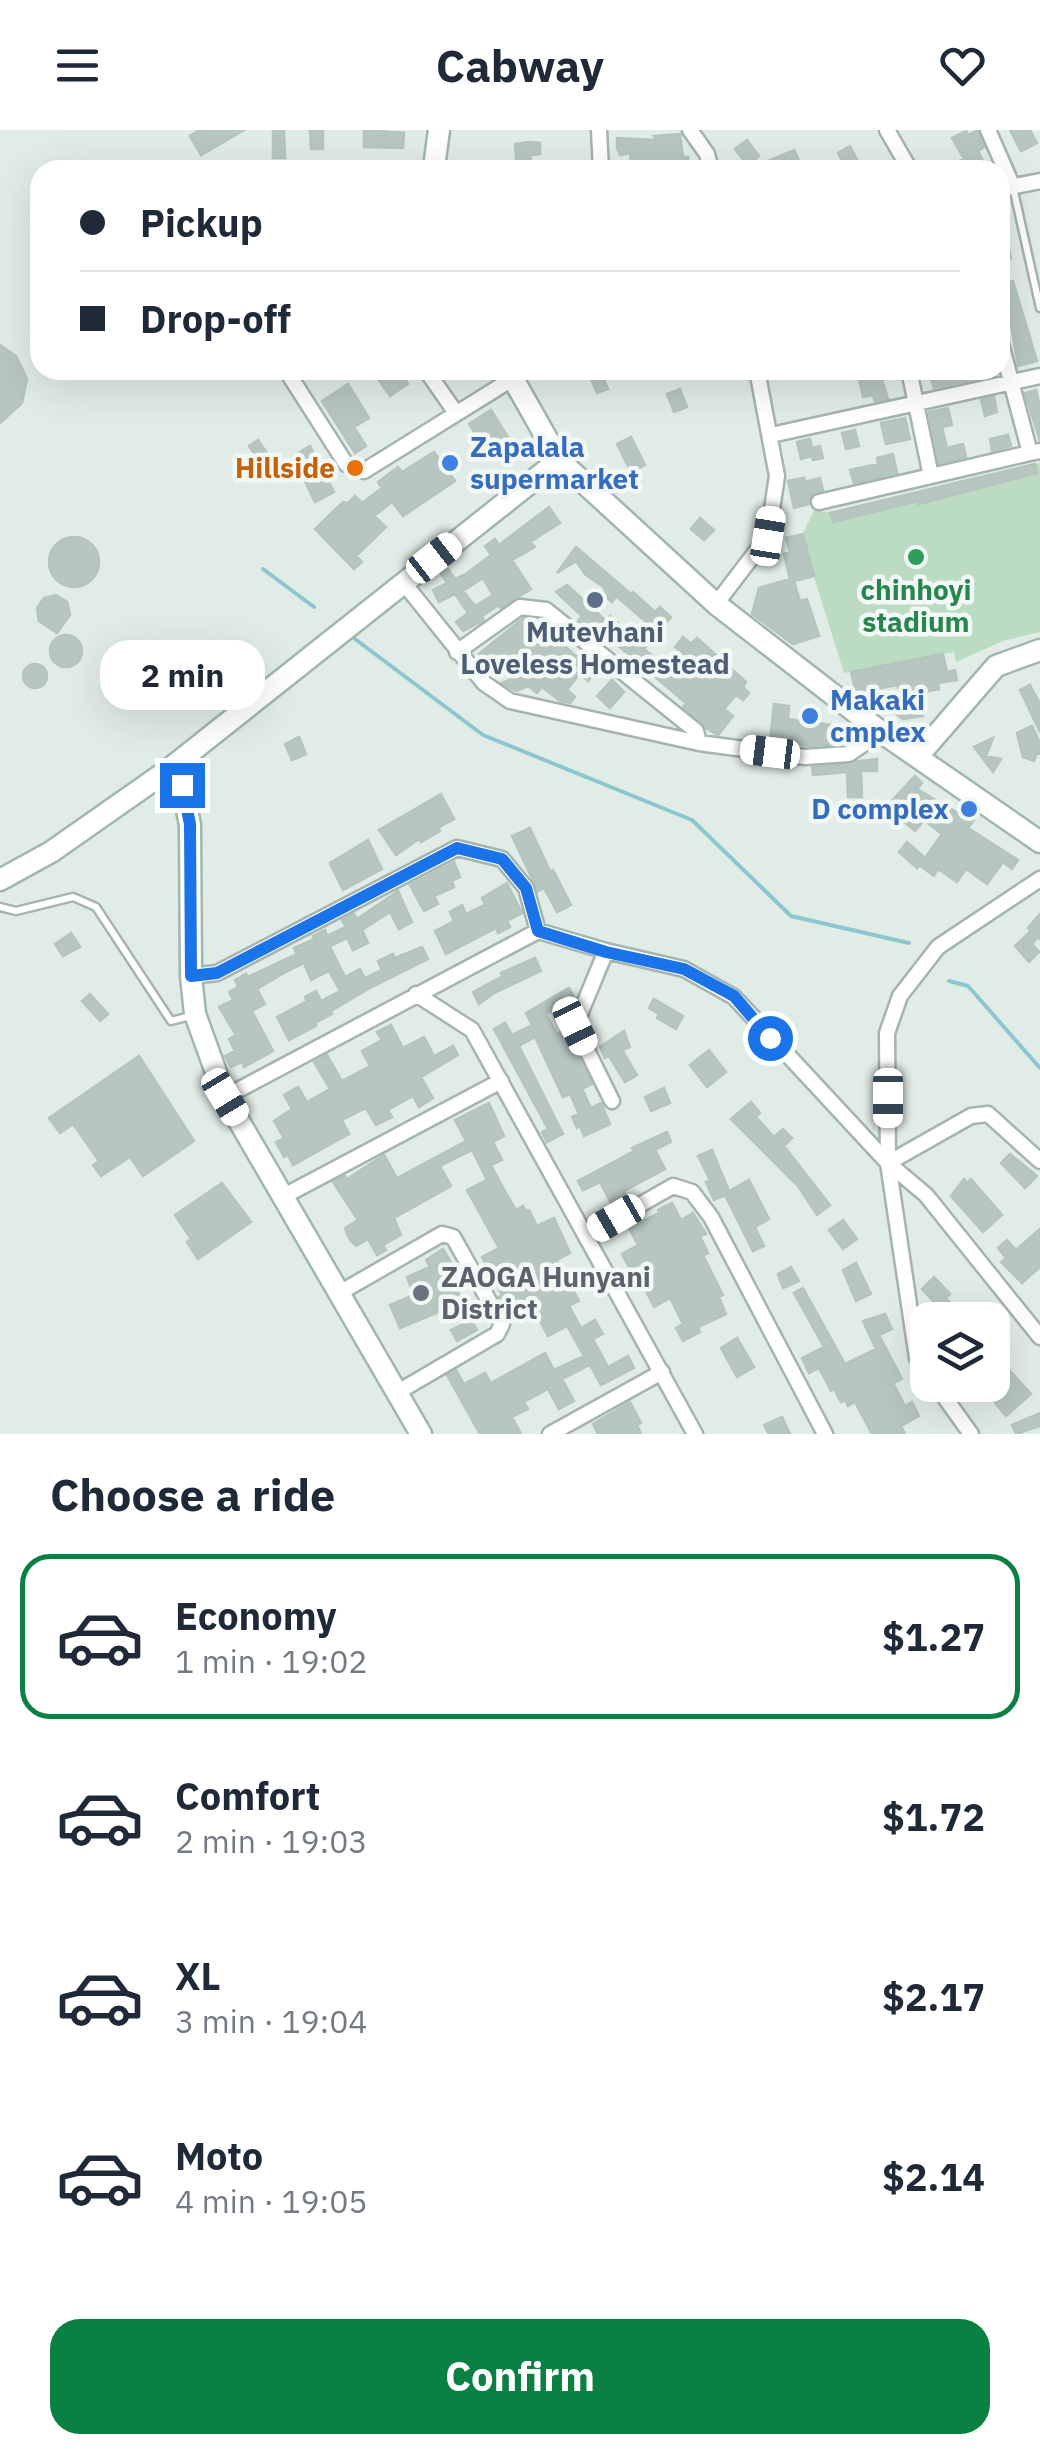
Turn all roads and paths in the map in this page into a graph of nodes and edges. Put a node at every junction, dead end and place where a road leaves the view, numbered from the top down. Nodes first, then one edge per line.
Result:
1 (438, 130) edge
2 (598, 130) edge
3 (690, 130) edge
4 (887, 130) edge
5 (988, 130) edge
6 (435, 160) edge
7 (600, 160) edge
8 (708, 160) edge
9 (904, 160) edge
10 (997, 160) edge
11 (1040, 181) edge
12 (1010, 187) edge
13 (1010, 202) edge
14 (1040, 308) edge
15 (1040, 376) edge
16 (1010, 379) edge
17 (292, 380) edge
18 (433, 380) edge
19 (502, 380) edge
20 (513, 380) edge
21 (759, 380) edge
22 (911, 380) edge
23 (1011, 383) junction
24 (916, 401) junction
25 (456, 413) junction
26 (771, 435) junction
27 (1035, 452) edge
28 (559, 460) junction
29 (931, 476) junction
30 (819, 502) dead end
31 (403, 582) junction
32 (716, 604) junction
33 (1040, 650) edge
34 (457, 652) junction
35 (881, 732) junction
36 (699, 744) junction
37 (918, 755) junction
38 (168, 770) junction
39 (1040, 842) edge
40 (1040, 879) edge
41 (0, 880) edge
42 (0, 907) edge
43 (538, 931) junction
44 (606, 952) junction
45 (191, 976) junction
46 (416, 994) junction
47 (195, 1014) junction
48 (501, 1081) junction
49 (225, 1097) junction
50 (612, 1101) dead end
51 (888, 1162) junction
52 (1040, 1162) edge
53 (284, 1196) junction
54 (587, 1235) junction
55 (341, 1292) junction
56 (910, 1311) edge
57 (1040, 1337) edge
58 (662, 1372) junction
59 (398, 1392) junction
60 (948, 1402) edge
61 (421, 1434) edge
62 (550, 1434) edge
63 (695, 1434) edge
64 (826, 1434) edge
65 (972, 1434) edge

1 - 6 street
2 - 7 street
3 - 8 street
4 - 9 street
5 - 10 street
11 - 12 street
13 - 14 lane
15 - 23 street
16 - 23 street
17 - 25 street
18 - 25 street
19 - 25 street
20 - 28 street
21 - 26 street
22 - 24 street
23 - 24 street
23 - 27 street
24 - 26 street
24 - 29 street
26 - 32 street
27 - 29 street
28 - 31 street
28 - 32 street
29 - 30 street
31 - 34 street
31 - 38 street
32 - 35 street
33 - 37 street
34 - 36 street
34 - 36 street
35 - 36 street
35 - 37 street
37 - 39 street
38 - 41 street
38 - 45 street
40 - 51 street
42 - 47 lane
43 - 44 street
43 - 45 street
43 - 46 street
44 - 50 street
44 - 51 street
45 - 47 street
46 - 48 street
46 - 49 street
47 - 49 street
48 - 53 street
48 - 54 street
49 - 53 street
51 - 52 street
51 - 56 street
51 - 57 street
53 - 55 street
54 - 58 street
54 - 64 street
55 - 59 street
55 - 59 street
58 - 62 street
58 - 63 street
59 - 61 street
60 - 65 street

